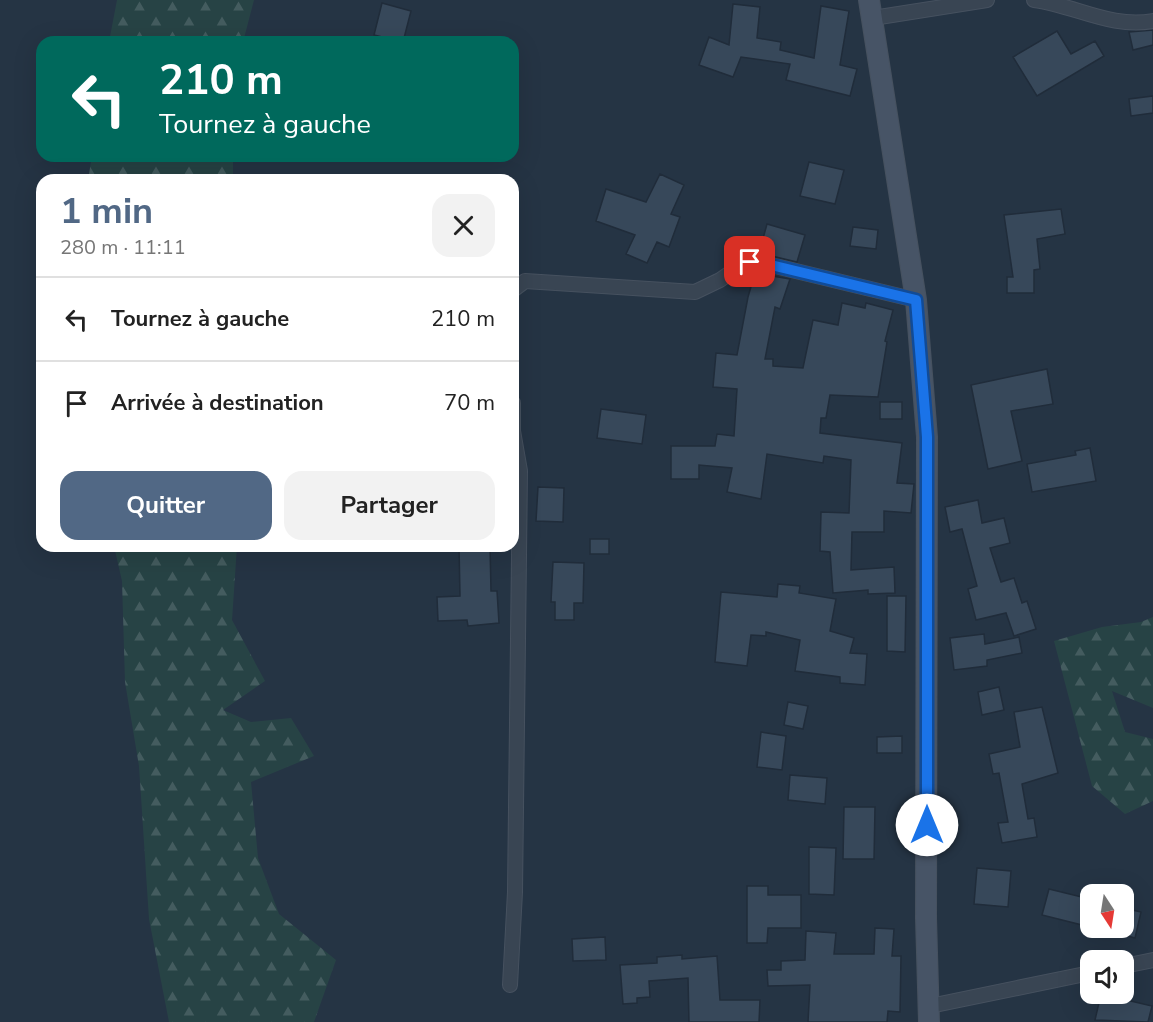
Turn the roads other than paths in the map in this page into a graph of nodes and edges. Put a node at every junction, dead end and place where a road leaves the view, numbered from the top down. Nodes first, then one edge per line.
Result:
1 (987, 0) edge
2 (1034, 0) edge
3 (871, 9) edge
4 (1153, 21) edge
5 (519, 286) edge
6 (916, 300) junction
7 (519, 465) edge
8 (1153, 960) edge
9 (1134, 964) edge
10 (1080, 976) edge
11 (510, 985) dead end
12 (930, 1014) edge

1 - 3 street
2 - 4 street
3 - 6 street
5 - 6 street
6 - 12 street
7 - 11 street
8 - 9 street
10 - 12 street

